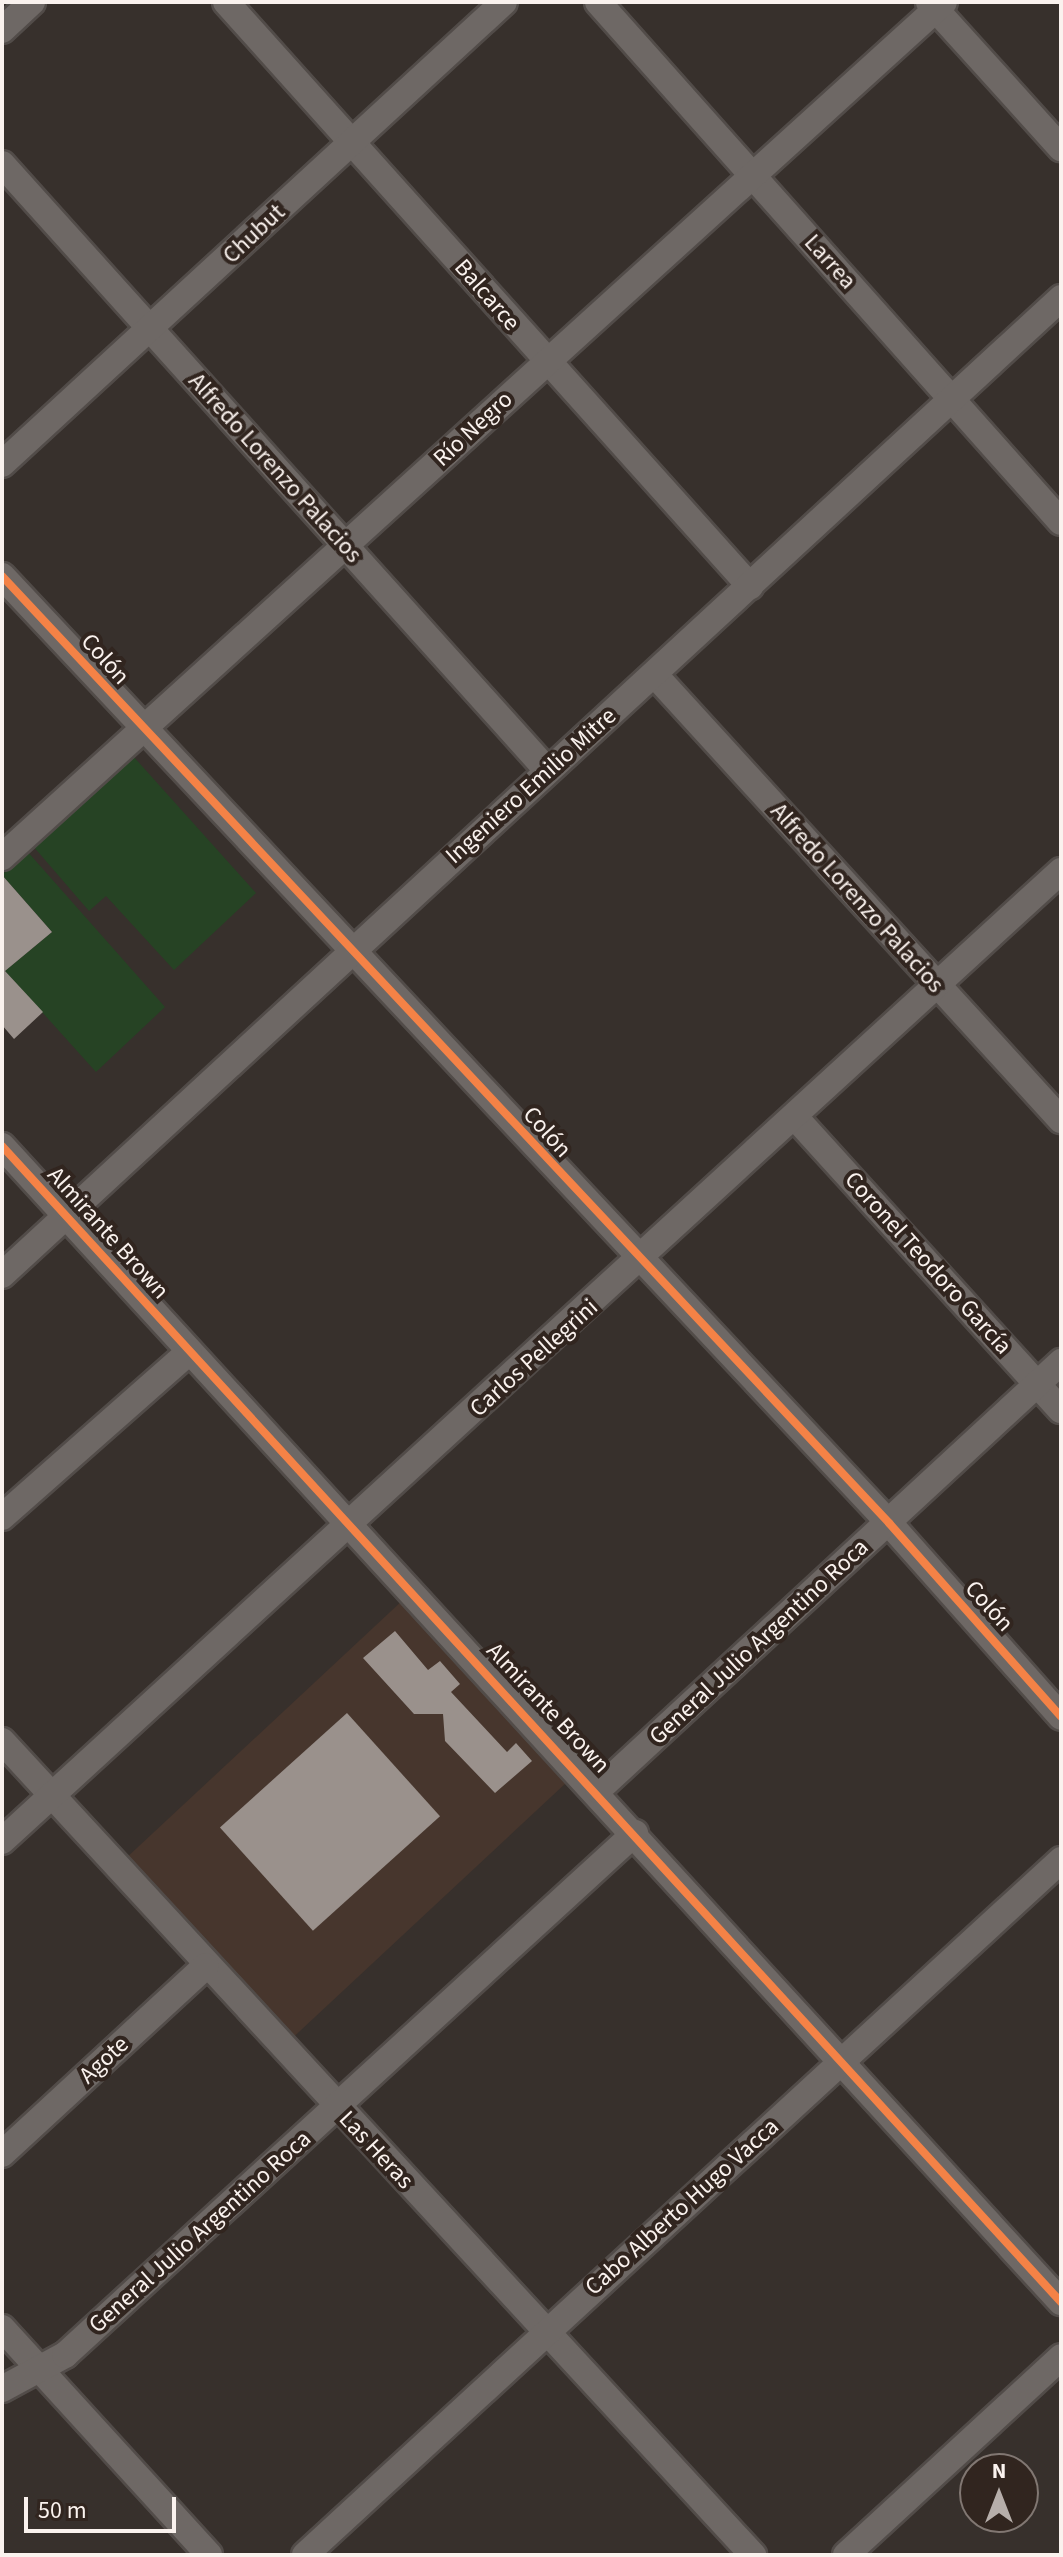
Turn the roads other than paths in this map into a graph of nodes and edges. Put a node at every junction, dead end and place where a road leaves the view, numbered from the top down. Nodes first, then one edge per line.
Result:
1 (32, 2) edge
2 (226, 2) edge
3 (504, 2) edge
4 (598, 2) edge
5 (936, 5) edge
6 (2, 30) edge
7 (354, 142) junction
8 (1061, 148) edge
9 (2, 164) edge
10 (751, 174) junction
11 (1061, 298) edge
12 (152, 329) junction
13 (546, 362) junction
14 (951, 402) junction
15 (2, 464) edge
16 (1061, 522) edge
17 (346, 547) junction
18 (2, 576) edge
19 (750, 586) junction
20 (654, 674) junction
21 (144, 732) junction
22 (548, 771) junction
23 (2, 857) edge
24 (1061, 871) edge
25 (346, 952) junction
26 (936, 985) junction
27 (794, 1116) junction
28 (1061, 1120) edge
29 (2, 1146) edge
30 (65, 1216) junction
31 (640, 1262) junction
32 (2, 1275) edge
33 (189, 1352) junction
34 (1061, 1362) edge
35 (1037, 1384) junction
36 (1061, 1410) edge
37 (2, 1517) edge
38 (889, 1523) junction
39 (351, 1525) junction
40 (1061, 1717) edge
41 (2, 1741) edge
42 (598, 1790) junction
43 (50, 1796) junction
44 (635, 1833) junction
45 (2, 1841) edge
46 (1061, 1860) edge
47 (206, 1966) junction
48 (841, 2064) junction
49 (337, 2108) junction
50 (2, 2154) edge
51 (1061, 2302) edge
52 (2, 2328) edge
53 (545, 2330) junction
54 (1061, 2357) edge
55 (39, 2367) junction
56 (2, 2389) edge
57 (209, 2555) edge
58 (305, 2555) edge
59 (753, 2555) edge
60 (846, 2555) edge

1 - 6 street
2 - 7 street, Balcarce
3 - 7 street, Chubut
4 - 10 street, Larrea
5 - 8 street
5 - 10 street, Río Negro
7 - 12 street, Chubut
7 - 13 street, Balcarce
9 - 12 street, Alfredo Lorenzo Palacios
10 - 13 street, Río Negro
10 - 14 street, Larrea
11 - 14 street, Ingeniero Emilio Mitre
12 - 15 street, Chubut
12 - 17 street, Alfredo Lorenzo Palacios
13 - 17 street, Río Negro
13 - 19 street, Balcarce
14 - 16 street, Larrea
14 - 19 street, Ingeniero Emilio Mitre
17 - 21 street, Río Negro
17 - 22 street, Alfredo Lorenzo Palacios
18 - 21 street, Colón
19 - 20 street, Ingeniero Emilio Mitre
20 - 22 street, Ingeniero Emilio Mitre
20 - 26 street, Alfredo Lorenzo Palacios
21 - 23 street, Río Negro
21 - 25 street, Colón
22 - 25 street, Ingeniero Emilio Mitre
24 - 26 street, Carlos Pellegrini
25 - 30 street, Ingeniero Emilio Mitre
25 - 31 street, Colón
26 - 27 street, Carlos Pellegrini
26 - 28 street, Alfredo Lorenzo Palacios
27 - 31 street, Carlos Pellegrini
27 - 35 street, Coronel Teodoro García
29 - 30 street, Almirante Brown
30 - 32 street, Ingeniero Emilio Mitre
30 - 33 street, Almirante Brown
31 - 38 street, Colón
31 - 39 street, Carlos Pellegrini
33 - 37 street
33 - 39 street, Almirante Brown
34 - 35 street, General Julio Argentino Roca
35 - 36 street, Coronel Teodoro García
35 - 38 street, General Julio Argentino Roca
38 - 40 street, Colón
38 - 42 street, General Julio Argentino Roca
39 - 42 street, Almirante Brown
39 - 43 street, Carlos Pellegrini
41 - 43 street, Las Heras
42 - 44 street, Almirante Brown
43 - 45 street, Carlos Pellegrini
43 - 47 street, Las Heras
44 - 48 street, Almirante Brown
44 - 49 street, General Julio Argentino Roca
46 - 48 street, Cabo Alberto Hugo Vacca
47 - 49 street, Las Heras
47 - 50 street, Agote
48 - 51 street, Almirante Brown
48 - 53 street, Cabo Alberto Hugo Vacca
49 - 53 street, Las Heras
49 - 55 street, General Julio Argentino Roca
52 - 55 street
53 - 58 street, Cabo Alberto Hugo Vacca
53 - 59 street, Las Heras
54 - 60 street
55 - 56 street, General Julio Argentino Roca
55 - 57 street

